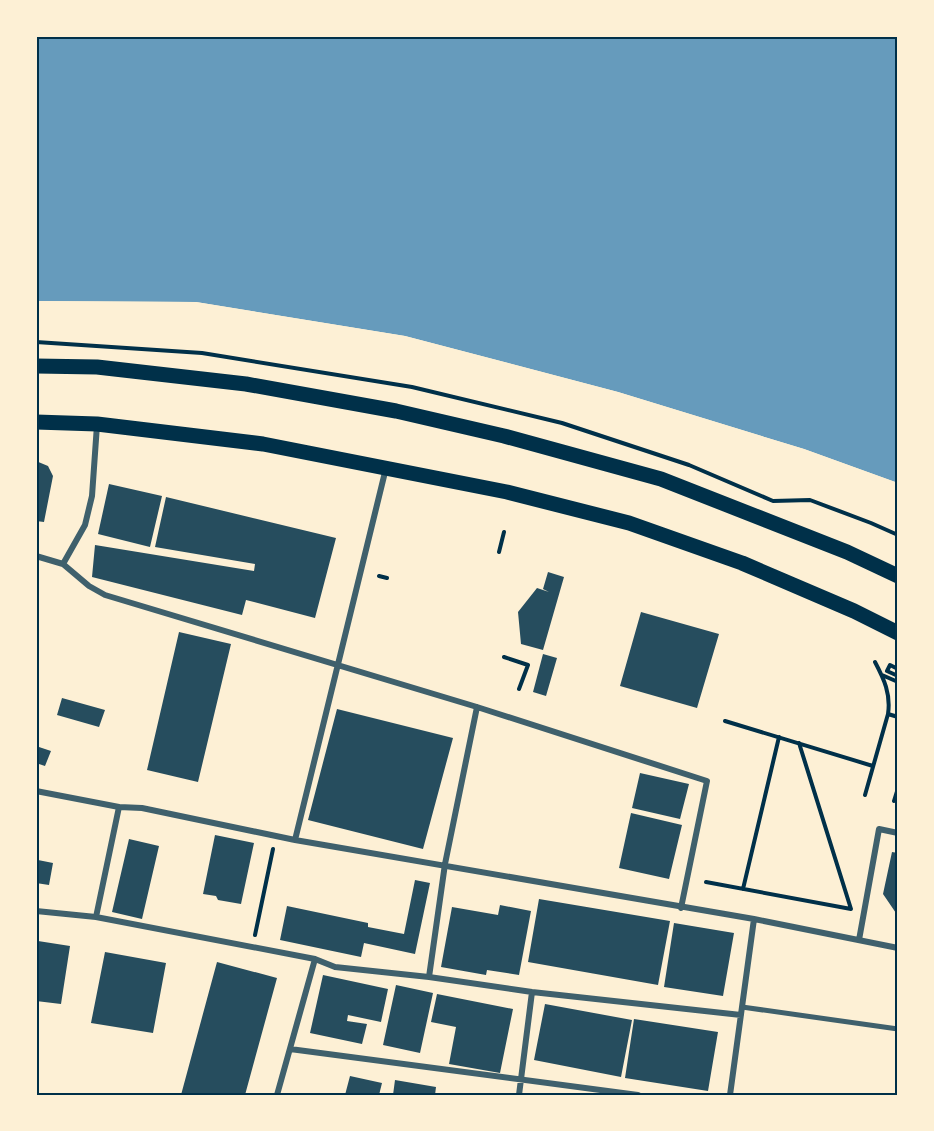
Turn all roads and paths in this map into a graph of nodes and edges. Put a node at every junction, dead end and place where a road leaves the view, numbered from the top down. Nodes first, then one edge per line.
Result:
1 (36, 366) edge
2 (36, 422) edge
3 (97, 424) junction
4 (386, 467) junction
5 (504, 532) dead end
6 (499, 552) dead end
7 (36, 556) edge
8 (63, 564) junction
9 (379, 576) dead end
10 (898, 576) edge
11 (387, 578) dead end
12 (898, 633) edge
13 (504, 657) dead end
14 (874, 662) dead end
15 (338, 665) junction
16 (898, 669) edge
17 (881, 674) junction
18 (898, 676) edge
19 (898, 682) edge
20 (519, 689) dead end
21 (477, 707) junction
22 (888, 714) junction
23 (898, 717) edge
24 (725, 721) dead end
25 (779, 737) junction
26 (799, 743) junction
27 (873, 766) junction
28 (898, 788) edge
29 (36, 791) edge
30 (865, 795) dead end
31 (894, 801) dead end
32 (118, 807) junction
33 (898, 833) edge
34 (276, 836) junction
35 (295, 840) junction
36 (445, 864) junction
37 (706, 882) dead end
38 (743, 889) junction
39 (681, 908) junction
40 (36, 911) edge
41 (96, 917) junction
42 (754, 919) junction
43 (859, 940) junction
44 (252, 947) junction
45 (898, 948) edge
46 (315, 959) junction
47 (429, 976) junction
48 (532, 992) junction
49 (742, 1007) junction
50 (741, 1015) junction
51 (898, 1029) edge
52 (290, 1049) junction
53 (522, 1080) junction
54 (277, 1095) edge
55 (519, 1095) edge
56 (638, 1095) edge
57 (730, 1095) edge

1 - 10 main road
2 - 3 main road
3 - 4 main road
3 - 8 street
4 - 12 main road
4 - 15 street
5 - 6 path
7 - 8 street
8 - 15 street
9 - 11 path
13 - 20 path
14 - 17 path
15 - 21 street
15 - 35 street
16 - 18 path
17 - 19 path
17 - 22 path
21 - 36 street
21 - 39 street
22 - 23 path
22 - 27 path
24 - 25 path
25 - 26 path
25 - 38 path
26 - 27 path
26 - 38 path
27 - 30 path
28 - 31 path
29 - 32 street
32 - 34 street
32 - 41 street
33 - 43 street
34 - 35 street
34 - 44 path
35 - 36 street
36 - 39 street
36 - 47 street
37 - 38 path
39 - 42 street
40 - 41 street
41 - 44 street
42 - 43 street
42 - 49 street
43 - 45 street
44 - 46 street
46 - 47 street
46 - 52 street
47 - 48 street
48 - 50 street
48 - 53 street
49 - 50 street
49 - 51 street
50 - 57 street
52 - 53 street
52 - 54 street
53 - 55 street
53 - 56 street

